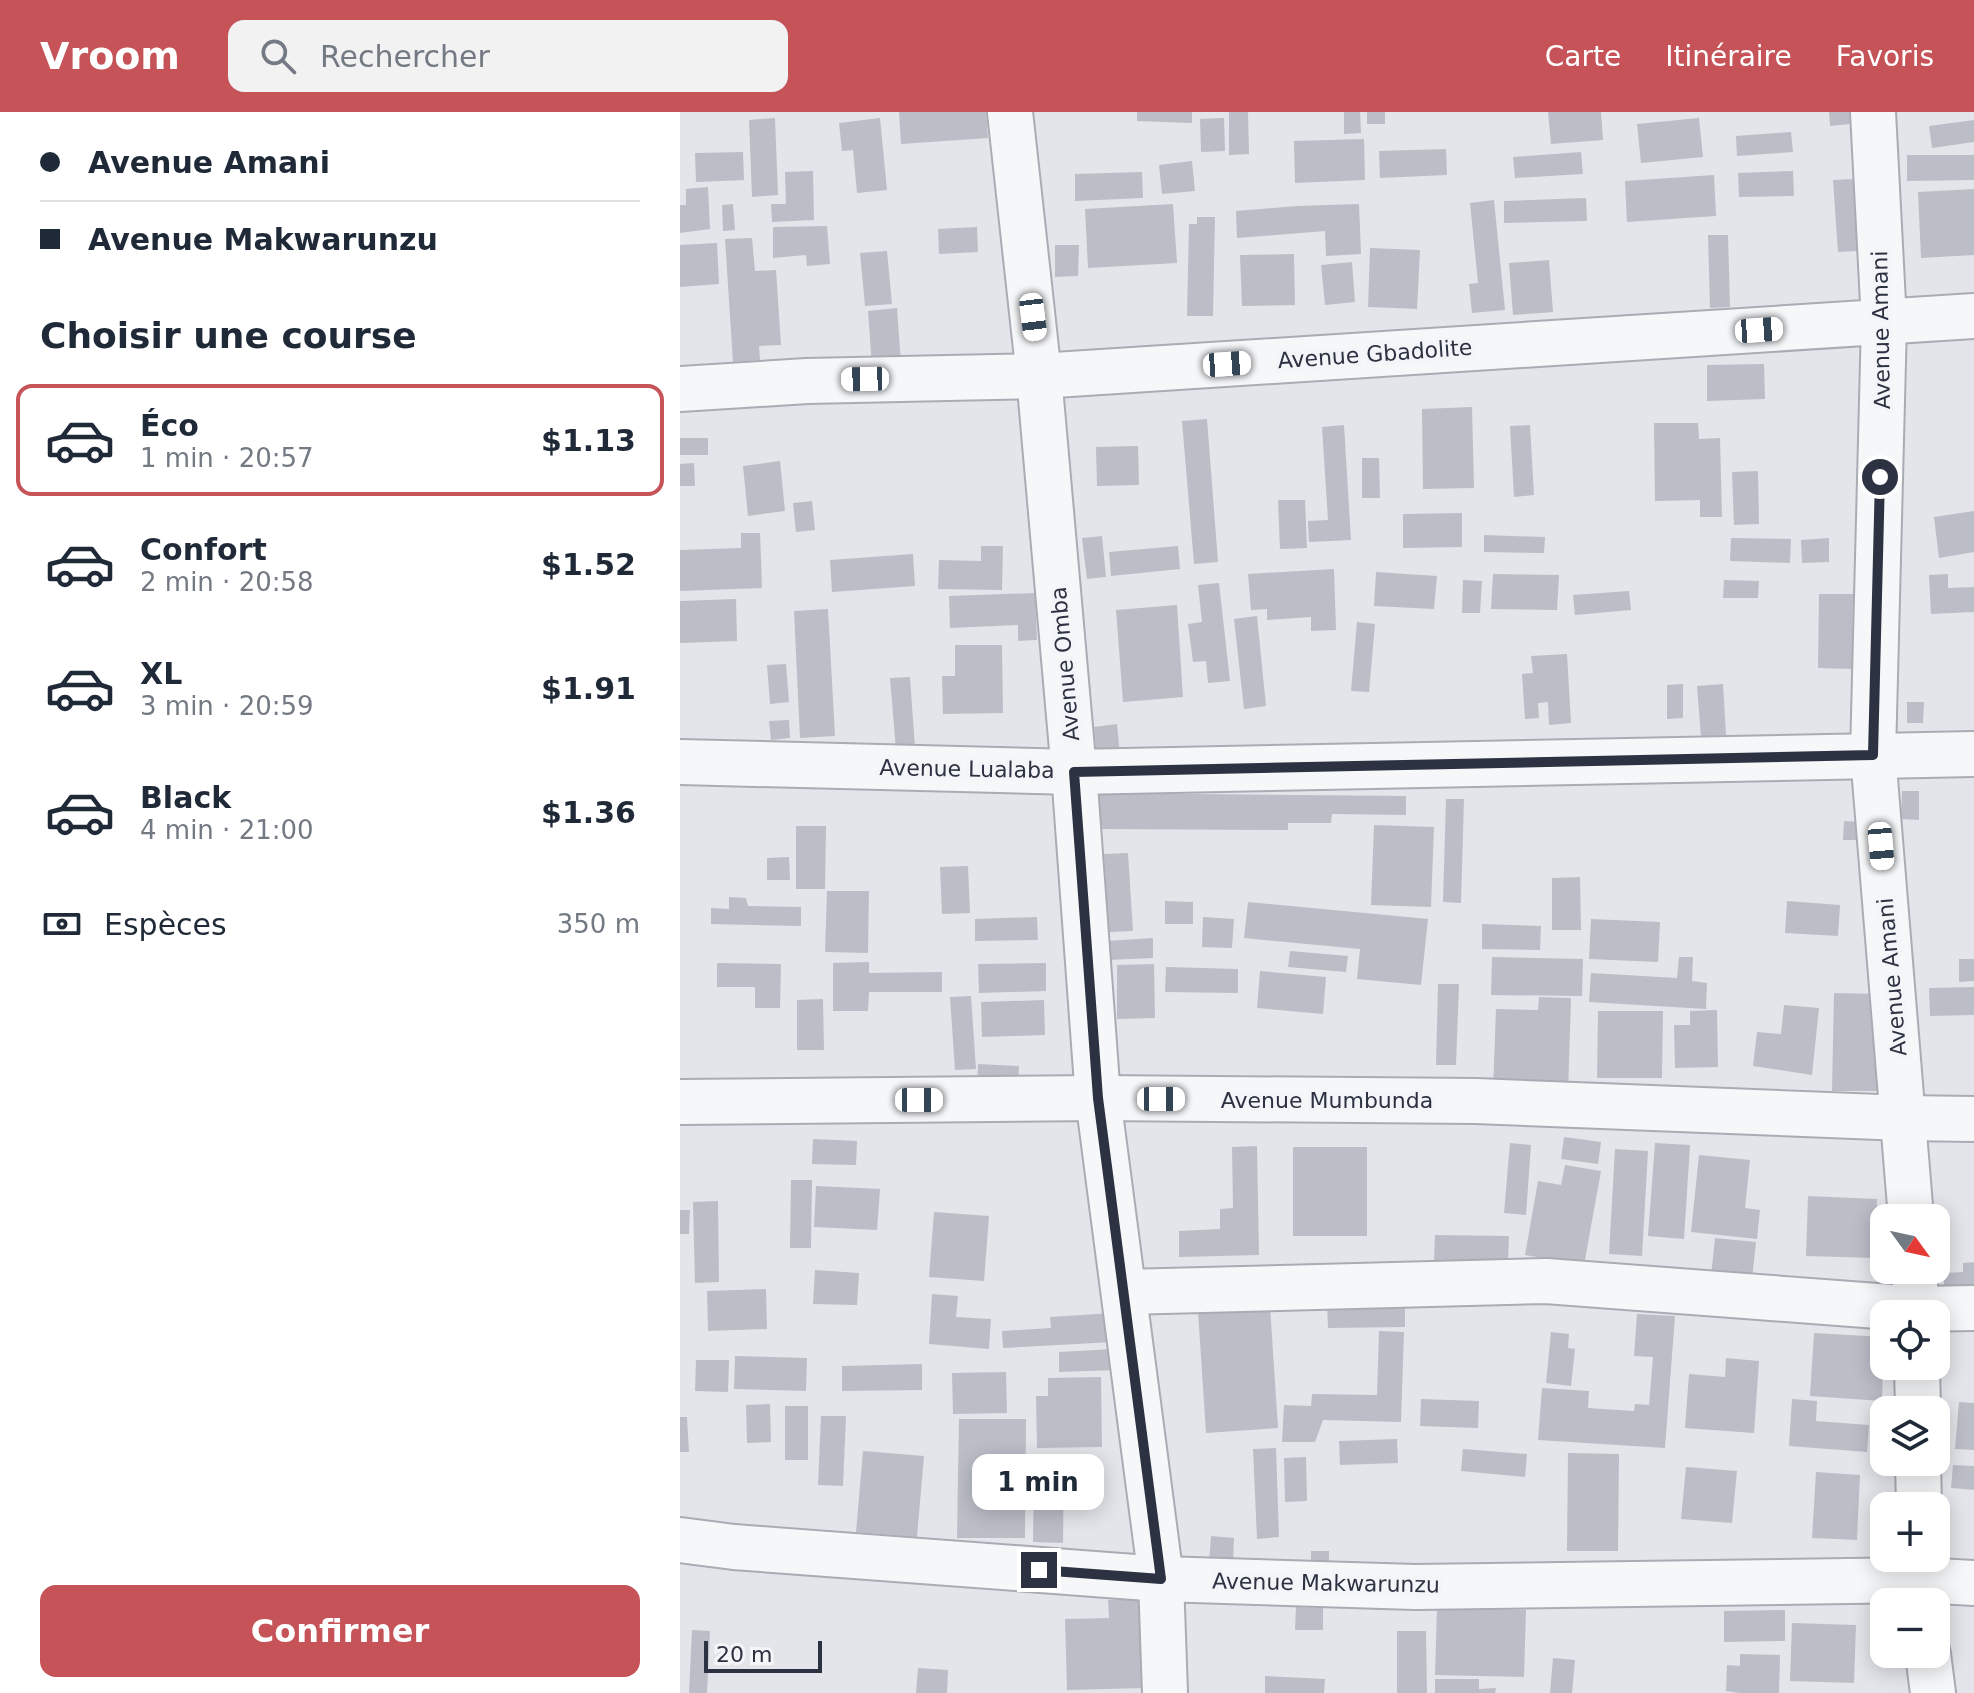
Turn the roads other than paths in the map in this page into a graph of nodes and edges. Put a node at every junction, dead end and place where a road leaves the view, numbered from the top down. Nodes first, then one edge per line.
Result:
1 (1010, 112) edge
2 (1873, 112) edge
3 (1974, 316) edge
4 (1884, 322) junction
5 (1039, 376) junction
6 (680, 389) edge
7 (1974, 754) edge
8 (1873, 755) junction
9 (680, 762) edge
10 (1074, 772) junction
11 (1098, 1098) junction
12 (680, 1102) edge
13 (1904, 1118) junction
14 (1974, 1119) edge
15 (1910, 1204) edge
16 (1124, 1292) junction
17 (1916, 1298) edge
18 (1974, 1308) edge
19 (680, 1540) edge
20 (1161, 1579) junction
21 (1920, 1580) edge
22 (1974, 1583) edge
23 (1930, 1668) edge
24 (1165, 1693) edge
25 (1933, 1693) edge

1 - 5 street, Avenue Omba
2 - 4 street, Avenue Amani
3 - 4 street, Avenue Gbadolite
4 - 5 street, Avenue Gbadolite
4 - 8 street, Avenue Amani
5 - 6 street, Avenue Gbadolite
5 - 10 street, Avenue Omba
7 - 8 street, Avenue Lualaba
8 - 10 street, Avenue Lualaba
8 - 13 street, Avenue Amani
9 - 10 street, Avenue Lualaba
10 - 11 street, Avenue Omba
11 - 12 street, Avenue Mumbunda
11 - 13 street, Avenue Mumbunda
11 - 16 street, Avenue Omba
13 - 14 street, Avenue Mumbunda
13 - 15 street, Avenue Amani
16 - 17 street
16 - 20 street, Avenue Omba
17 - 18 street
19 - 20 street, Avenue Makwarunzu
20 - 21 street, Avenue Makwarunzu
20 - 24 street, Avenue Omba
21 - 22 street, Avenue Makwarunzu
23 - 25 street

